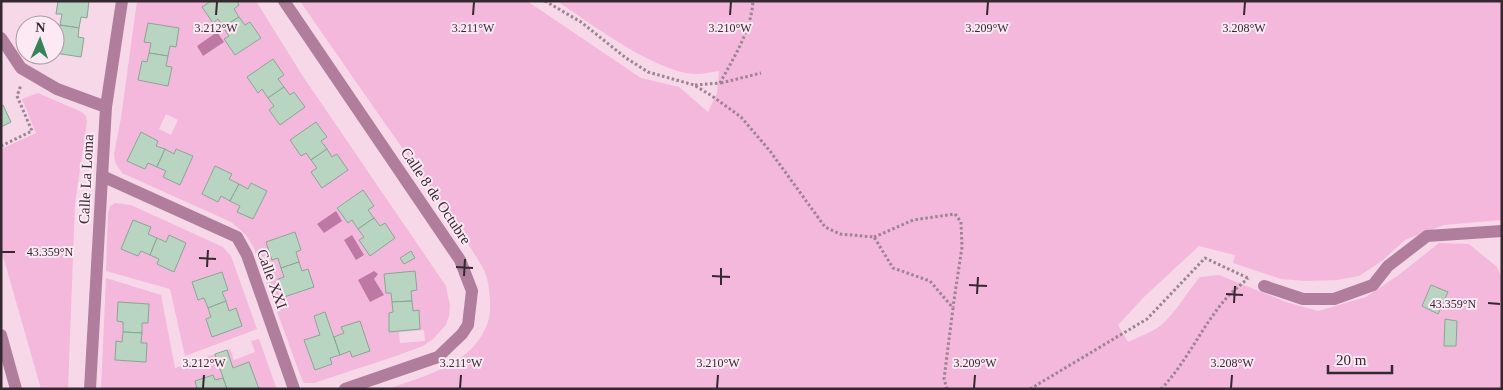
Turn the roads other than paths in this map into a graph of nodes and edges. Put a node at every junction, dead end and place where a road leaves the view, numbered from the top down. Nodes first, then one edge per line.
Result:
1 (122, 1) edge
2 (284, 1) edge
3 (1, 38) edge
4 (106, 107) junction
5 (102, 176) junction
6 (1502, 230) edge
7 (1264, 286) road end
8 (1, 335) edge
9 (16, 389) edge
10 (90, 389) edge
11 (294, 389) edge
12 (345, 389) edge

1 - 4 street, Calle La Loma
2 - 12 street, Calle 8 de Octubre
3 - 4 street
4 - 5 street, Calle La Loma
5 - 10 street, Calle La Loma
5 - 11 street, Calle XXI
6 - 7 street
8 - 9 street

